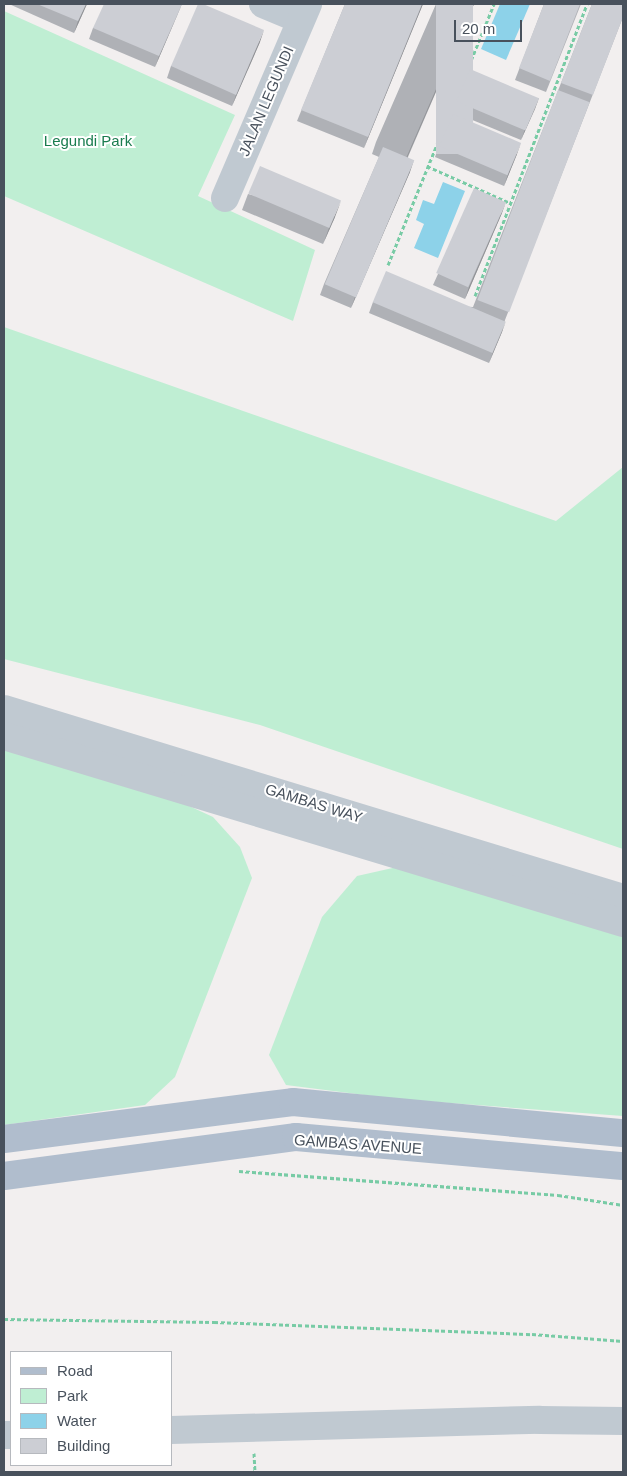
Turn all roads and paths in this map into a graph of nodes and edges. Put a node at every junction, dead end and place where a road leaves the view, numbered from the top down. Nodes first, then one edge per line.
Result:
1 (263, 4) edge
2 (494, 4) edge
3 (587, 4) edge
4 (304, 12) edge
5 (427, 166) junction
6 (225, 198) dead end
7 (510, 203) junction
8 (388, 265) dead end
9 (475, 296) edge
10 (4, 709) edge
11 (4, 736) edge
12 (623, 898) edge
13 (623, 923) edge
14 (623, 1134) edge
15 (4, 1139) edge
16 (623, 1166) edge
17 (229, 1171) dead end
18 (4, 1176) edge
19 (623, 1205) edge
20 (4, 1319) edge
21 (623, 1341) edge
22 (623, 1421) edge
23 (172, 1430) edge

1 - 4 street
2 - 5 path
3 - 7 path
4 - 6 street, JALAN LEGUNDI
5 - 7 path
5 - 8 path
7 - 9 path
10 - 12 street, GAMBAS WAY
11 - 13 street, GAMBAS WAY
14 - 15 main road
16 - 18 main road, GAMBAS AVENUE
17 - 19 path
20 - 21 path
22 - 23 street

